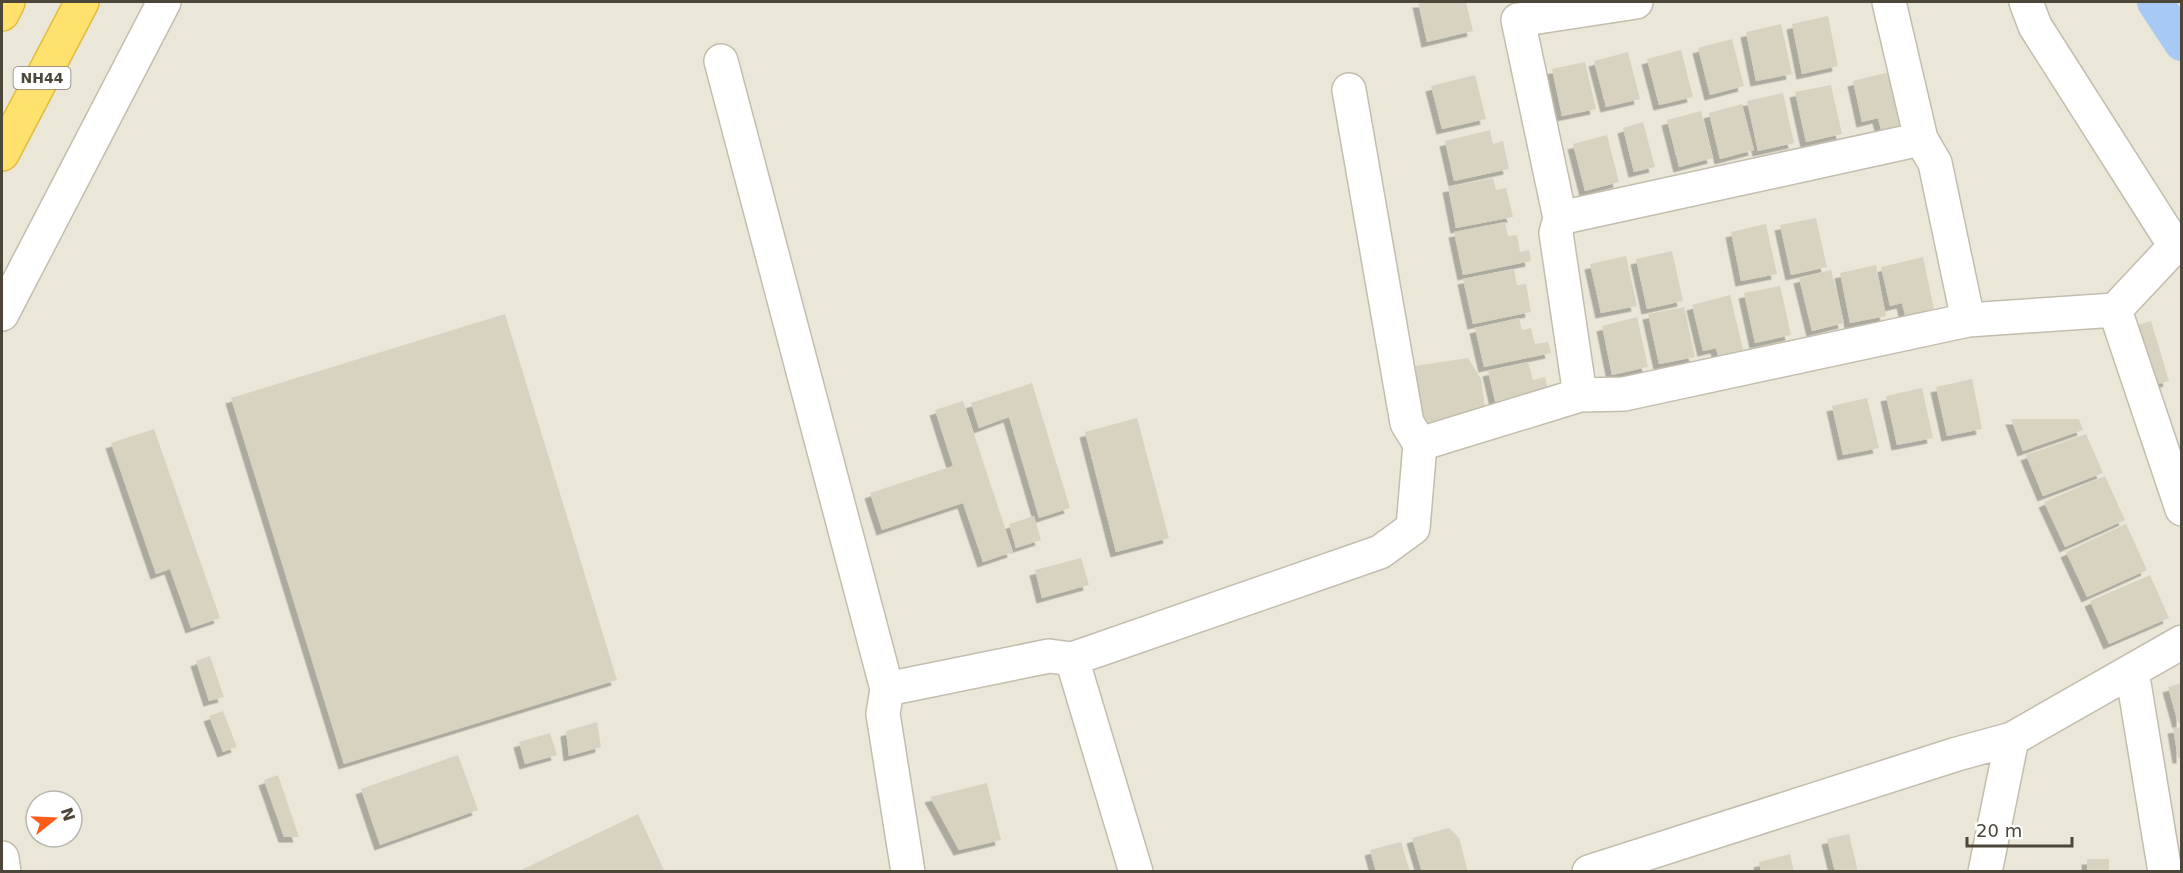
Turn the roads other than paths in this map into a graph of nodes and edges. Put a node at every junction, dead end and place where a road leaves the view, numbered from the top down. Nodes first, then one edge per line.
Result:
1 (8, 2) edge
2 (82, 2) edge
3 (164, 2) edge
4 (1636, 2) edge
5 (1889, 2) edge
6 (2026, 2) edge
7 (2, 14) edge
8 (721, 61) dead end
9 (1349, 90) dead end
10 (1921, 139) junction
11 (2, 154) edge
12 (1560, 218) junction
13 (2115, 310) junction
14 (2, 314) edge
15 (1968, 320) junction
16 (1580, 395) junction
17 (1420, 444) junction
18 (2181, 509) edge
19 (2181, 642) edge
20 (1072, 659) junction
21 (2132, 671) junction
22 (887, 689) junction
23 (2012, 739) junction
24 (2, 858) edge
25 (4, 872) edge
26 (908, 872) edge
27 (1136, 872) edge
28 (1589, 872) edge
29 (1985, 872) edge
30 (2165, 872) edge

1 - 7 highway
2 - 11 highway, NH44
3 - 14 street
4 - 12 street
5 - 10 street
6 - 13 street
8 - 22 street
9 - 17 street
10 - 12 street
10 - 15 street
12 - 16 street
13 - 15 street
13 - 18 street
15 - 16 street
16 - 17 street
17 - 20 street
19 - 21 street
20 - 22 street
20 - 27 street
21 - 23 street
21 - 30 street
22 - 26 street
23 - 28 street
23 - 29 street
24 - 25 street

